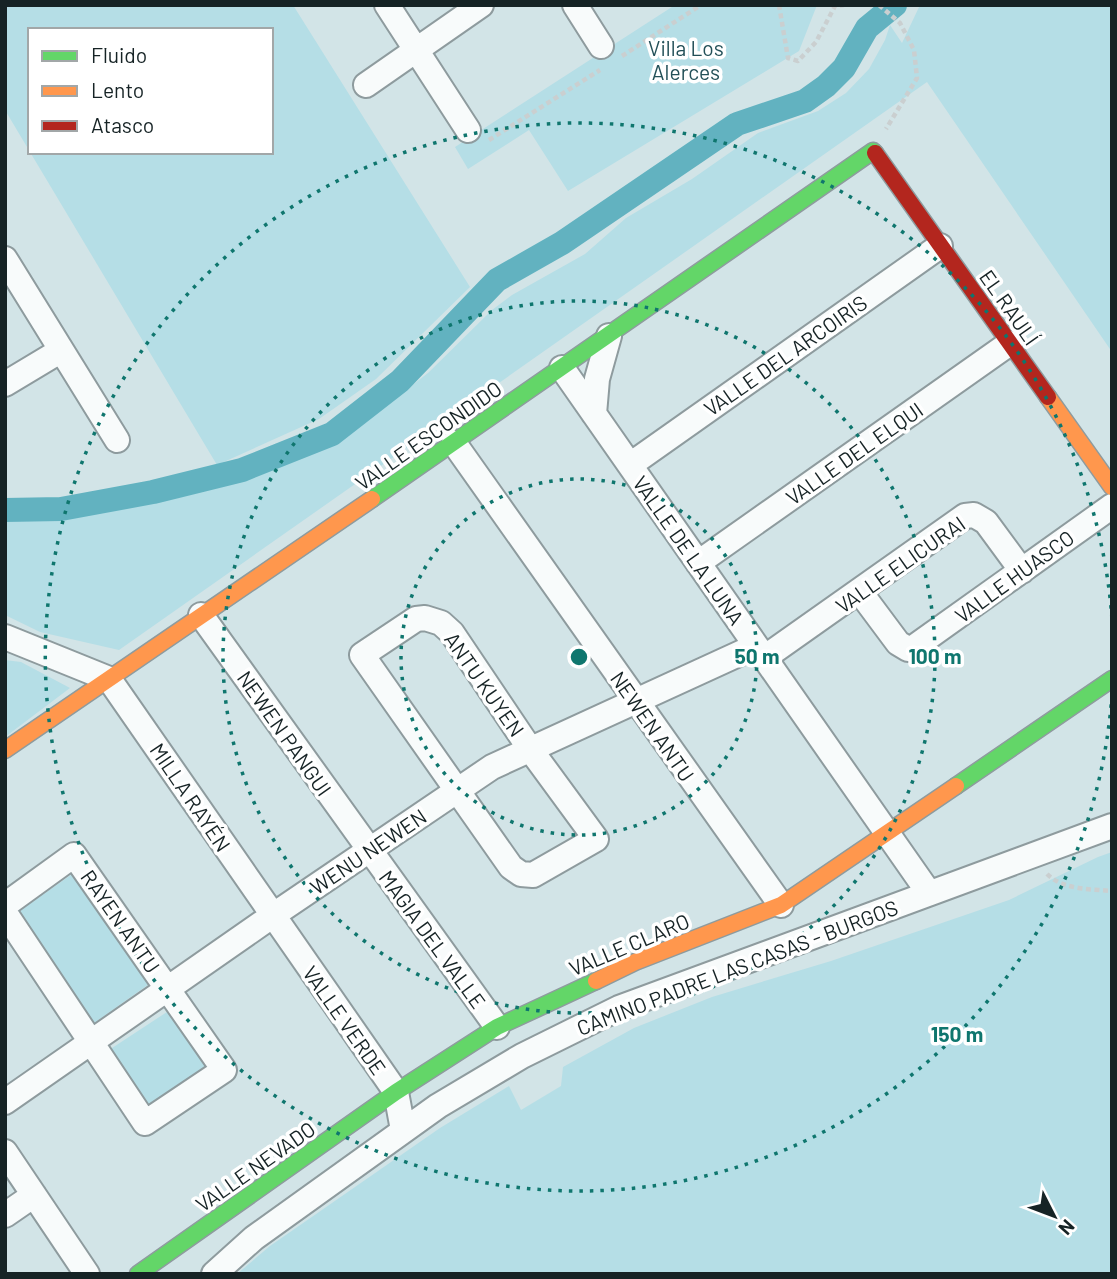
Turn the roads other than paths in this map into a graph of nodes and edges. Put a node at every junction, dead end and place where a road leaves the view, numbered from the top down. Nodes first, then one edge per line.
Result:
1 (387, 5) edge
2 (481, 5) edge
3 (575, 5) edge
4 (416, 49) junction
5 (605, 59) road end
6 (366, 85) dead end
7 (468, 130) road end
8 (873, 151) joint
9 (940, 246) junction
10 (5, 259) edge
11 (609, 335) junction
12 (1010, 343) junction
13 (60, 351) junction
14 (562, 368) junction
15 (5, 384) edge
16 (594, 414) junction
17 (117, 440) dead end
18 (454, 443) junction
19 (630, 466) junction
20 (1112, 487) edge
21 (1112, 506) edge
22 (698, 564) junction
23 (1021, 571) junction
24 (860, 592) junction
25 (201, 615) junction
26 (5, 636) edge
27 (760, 652) junction
28 (109, 679) junction
29 (1112, 679) edge
30 (635, 701) junction
31 (530, 749) junction
32 (5, 750) edge
33 (457, 790) junction
34 (1112, 826) edge
35 (887, 834) junction
36 (369, 851) junction
37 (929, 893) junction
38 (5, 905) edge
39 (781, 905) junction
40 (5, 913) edge
41 (272, 916) junction
42 (168, 988) junction
43 (497, 1027) junction
44 (90, 1042) junction
45 (396, 1092) junction
46 (5, 1102) edge
47 (403, 1130) junction
48 (5, 1152) edge
49 (34, 1195) junction
50 (5, 1215) edge
51 (87, 1274) edge
52 (138, 1274) edge
53 (215, 1274) edge

1 - 4 street
2 - 4 street
3 - 5 street
4 - 6 street
4 - 7 street
8 - 9 street, EL RAULÍ
8 - 11 street, VALLE ESCONDIDO
9 - 12 street, EL RAULÍ
9 - 19 street, VALLE DEL ARCOIRIS
10 - 13 street
11 - 14 street, VALLE ESCONDIDO
11 - 16 street
12 - 20 street, EL RAULÍ
12 - 22 street, VALLE DEL ELQUI
13 - 15 street
13 - 17 street
14 - 16 street, VALLE DE LA LUNA
14 - 18 street, VALLE ESCONDIDO
16 - 19 street, VALLE DE LA LUNA
18 - 25 street, VALLE ESCONDIDO
18 - 30 street, NEWEN ANTU
19 - 22 street, VALLE DE LA LUNA
21 - 23 street, VALLE HUASCO
22 - 27 street, VALLE DE LA LUNA
23 - 24 street, VALLE ELICURAI
23 - 24 street, VALLE HUASCO
24 - 27 street, VALLE ELICURAI
25 - 28 street, VALLE ESCONDIDO
25 - 36 street, NEWEN PANGUI
26 - 28 street
27 - 30 street, WENU NEWEN
27 - 35 street, VALLE DE LA LUNA
28 - 32 street, VALLE ESCONDIDO
28 - 41 street, MILLA RAYÉN
29 - 35 street
30 - 31 street, WENU NEWEN
30 - 39 street, NEWEN ANTU
31 - 33 street, WENU NEWEN
31 - 33 street
31 - 33 street, ANTU KUYEN
33 - 36 street, WENU NEWEN
34 - 37 street, CAMINO PADRE LAS CASAS - BURGOS
35 - 37 street, VALLE DE LA LUNA
35 - 39 street, VALLE CLARO
36 - 41 street, WENU NEWEN
36 - 43 street, MAGIA DEL VALLE
37 - 47 street, CAMINO PADRE LAS CASAS - BURGOS
38 - 42 street, RAYEN ANTU
39 - 43 street, VALLE CLARO
40 - 44 street
41 - 42 street, WENU NEWEN
41 - 45 street, VALLE VERDE
42 - 44 street, WENU NEWEN
42 - 44 street
43 - 45 street, VALLE CLARO
44 - 46 street, WENU NEWEN
45 - 47 street, VALLE VERDE
45 - 52 street, VALLE NEVADO
47 - 53 street, CAMINO PADRE LAS CASAS - BURGOS
48 - 49 street
49 - 50 street
49 - 51 street

